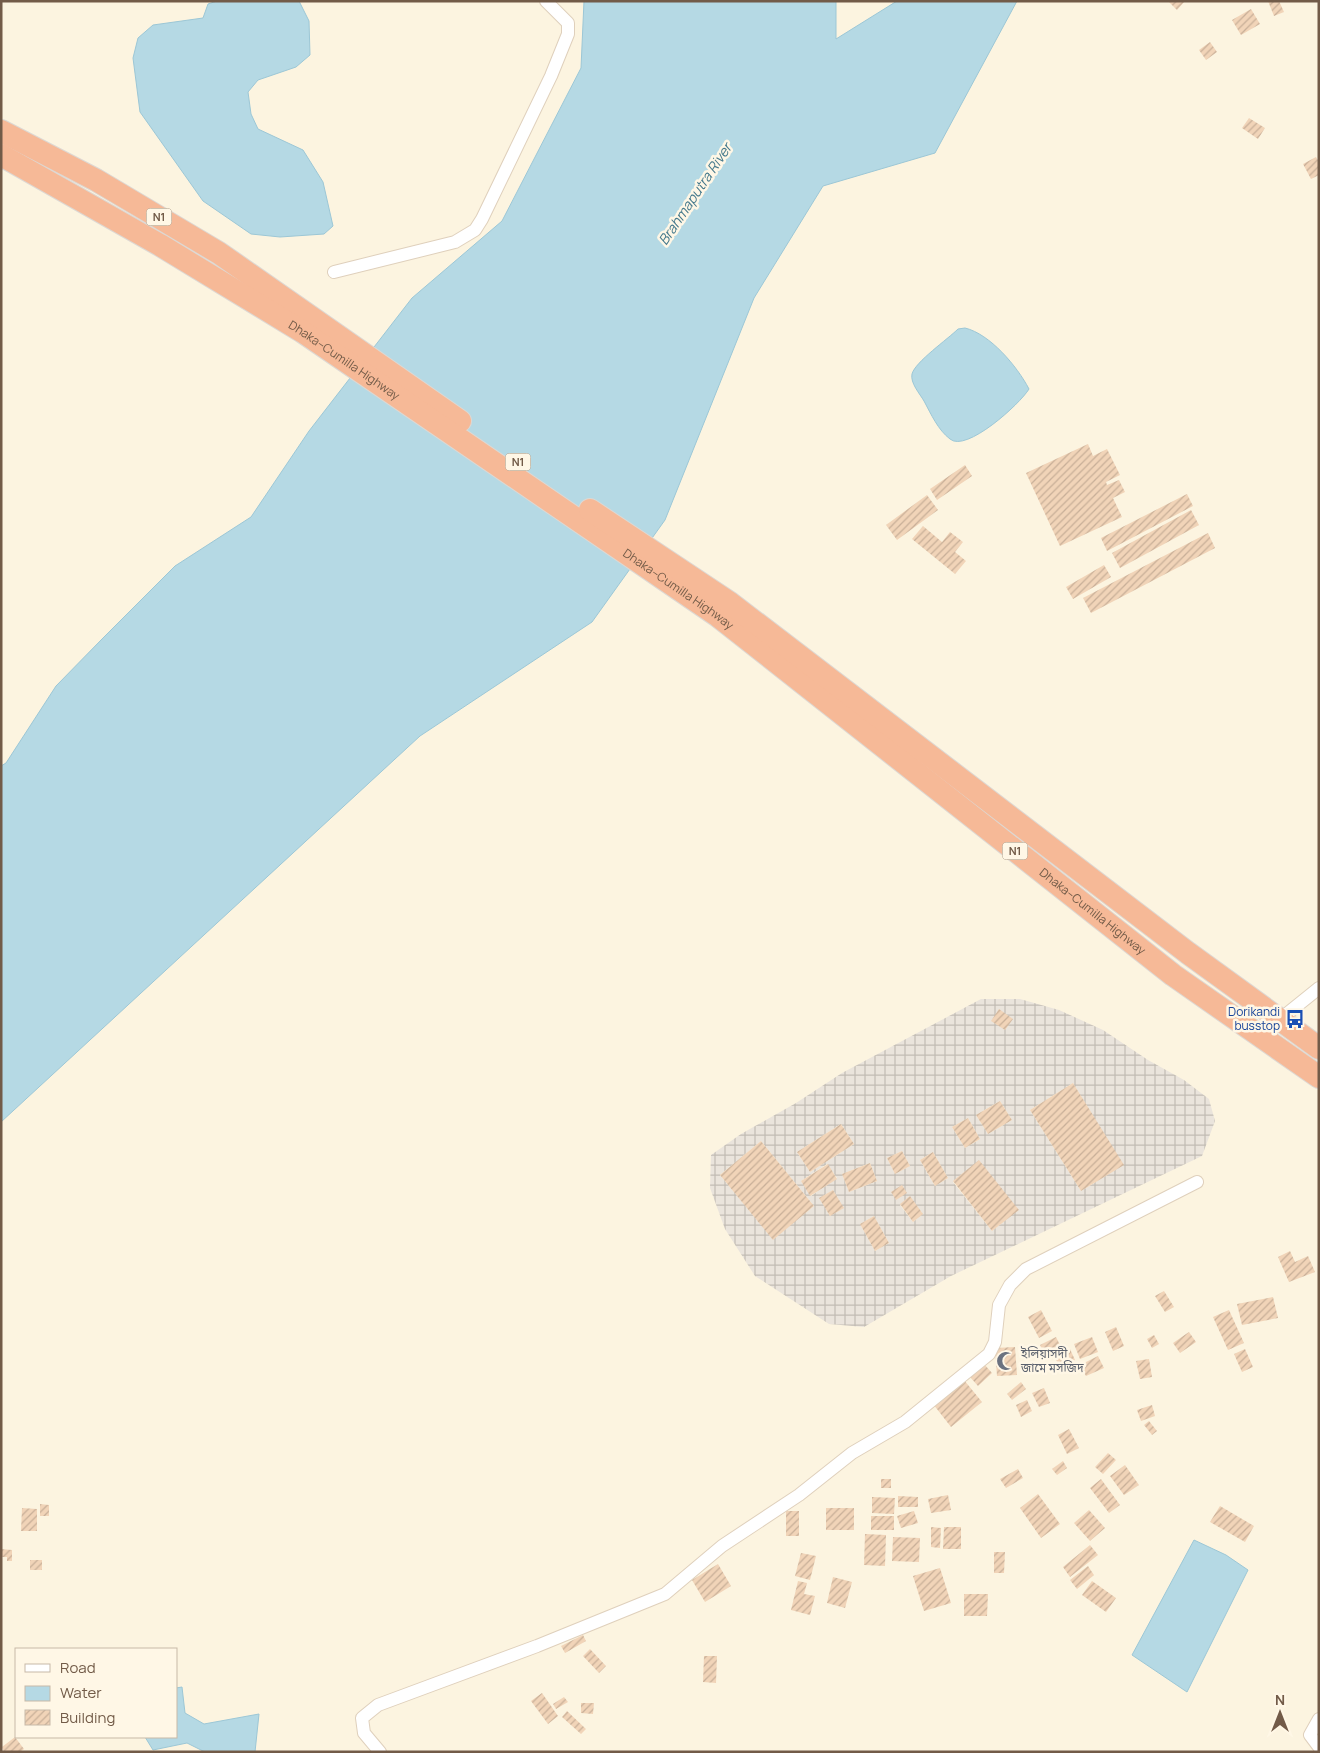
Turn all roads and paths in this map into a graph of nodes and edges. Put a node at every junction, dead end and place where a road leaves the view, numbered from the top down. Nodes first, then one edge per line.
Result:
1 (546, 1) edge
2 (1, 131) edge
3 (1, 155) edge
4 (334, 272) dead end
5 (307, 324) junction
6 (724, 609) junction
7 (1319, 988) edge
8 (1278, 1021) junction
9 (1319, 1048) edge
10 (1319, 1077) edge
11 (1197, 1182) dead end
12 (1319, 1719) edge
13 (1319, 1747) edge
14 (380, 1752) edge

1 - 4 street
2 - 5 highway, Dhaka–Cumilla Highway / N1
3 - 5 highway, Dhaka–Cumilla Highway / N1
5 - 6 highway, Dhaka–Cumilla Highway / N1
6 - 8 highway, Dhaka–Cumilla Highway / N1
6 - 10 highway, Dhaka–Cumilla Highway / N1
7 - 8 street
8 - 9 highway, Dhaka–Cumilla Highway / N1
11 - 14 street
12 - 13 street

